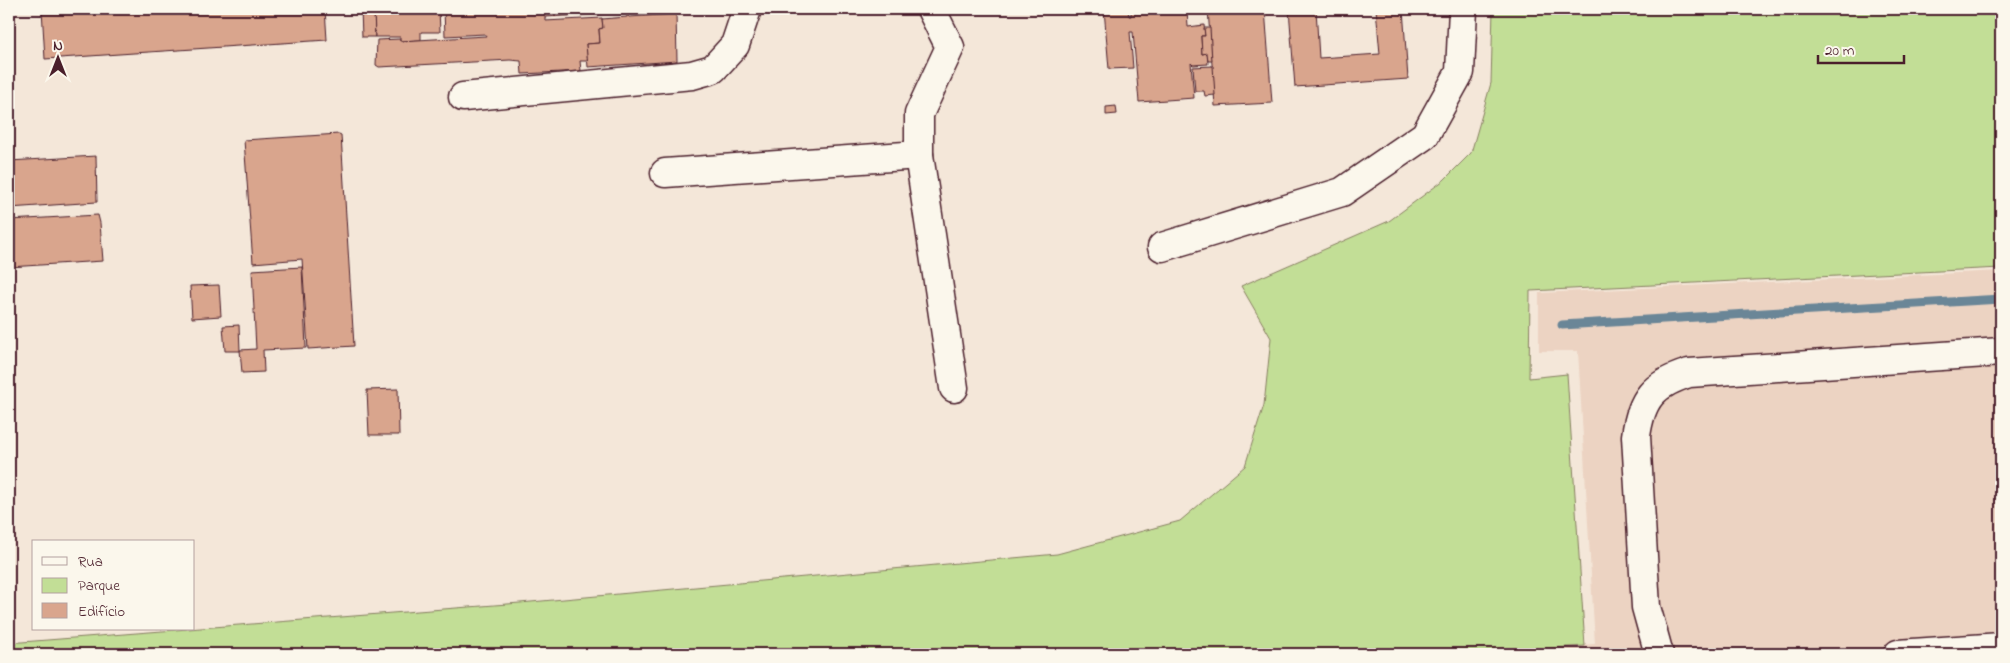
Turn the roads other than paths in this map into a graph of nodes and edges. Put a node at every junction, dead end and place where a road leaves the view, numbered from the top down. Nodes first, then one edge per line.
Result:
1 (747, 9) edge
2 (931, 9) edge
3 (1463, 9) edge
4 (463, 97) dead end
5 (919, 154) junction
6 (665, 173) dead end
7 (1162, 247) dead end
8 (2001, 352) edge
9 (954, 388) dead end
10 (2001, 648) edge
11 (1659, 654) edge
12 (1898, 654) edge

1 - 4 lane
2 - 5 lane
3 - 7 lane
5 - 6 lane
5 - 9 lane
8 - 11 lane
10 - 12 lane

